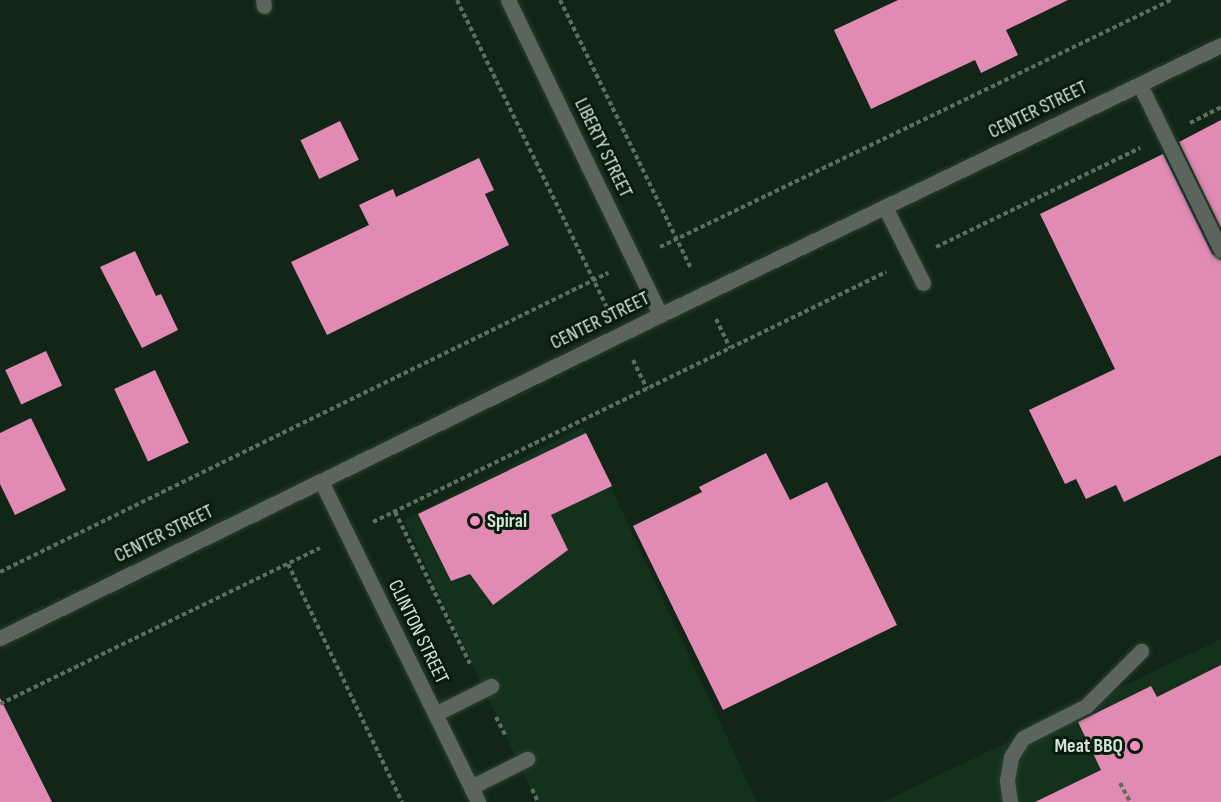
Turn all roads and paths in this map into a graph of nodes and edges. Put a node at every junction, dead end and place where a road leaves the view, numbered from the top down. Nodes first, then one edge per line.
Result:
1 (457, 0) edge
2 (508, 0) edge
3 (560, 0) edge
4 (1171, 0) edge
5 (1221, 45) edge
6 (1140, 85) junction
7 (1221, 107) edge
8 (1165, 136) junction
9 (885, 207) junction
10 (677, 239) junction
11 (1221, 250) edge
12 (634, 260) junction
13 (911, 260) junction
14 (594, 280) junction
15 (923, 283) dead end
16 (704, 294) junction
17 (660, 315) junction
18 (620, 335) junction
19 (730, 348) junction
20 (647, 389) junction
21 (321, 481) junction
22 (395, 512) junction
23 (347, 535) junction
24 (288, 564) junction
25 (1, 570) edge
26 (0, 638) edge
27 (1141, 651) dead end
28 (487, 688) junction
29 (0, 704) edge
30 (435, 714) junction
31 (523, 761) junction
32 (1120, 783) dead end
33 (471, 787) junction
34 (402, 802) edge
35 (478, 802) edge
36 (538, 802) edge
37 (1010, 802) edge
38 (1130, 802) edge

1 - 14 path
2 - 12 street, LIBERTY STREET
3 - 10 path
4 - 10 path
5 - 6 street, CENTER STREET
6 - 8 street
6 - 9 street, CENTER STREET
7 - 8 path
8 - 11 street
8 - 13 path
9 - 13 street
9 - 16 street, CENTER STREET
10 - 12 path
10 - 16 path
12 - 14 path
12 - 17 street, LIBERTY STREET
13 - 15 street
13 - 19 path
14 - 18 path
14 - 25 path
16 - 17 street, CENTER STREET
16 - 19 path
17 - 18 street, CENTER STREET
18 - 20 path
18 - 21 street, CENTER STREET
19 - 20 path
20 - 22 path
21 - 23 street, CLINTON STREET
21 - 26 street, CENTER STREET
22 - 23 path
22 - 28 path
23 - 24 path
23 - 30 street, CLINTON STREET
24 - 29 path
24 - 34 path
27 - 37 street
28 - 30 street
28 - 31 path
30 - 33 street, CLINTON STREET
31 - 33 street
31 - 36 path
32 - 38 path
33 - 35 street, CLINTON STREET

